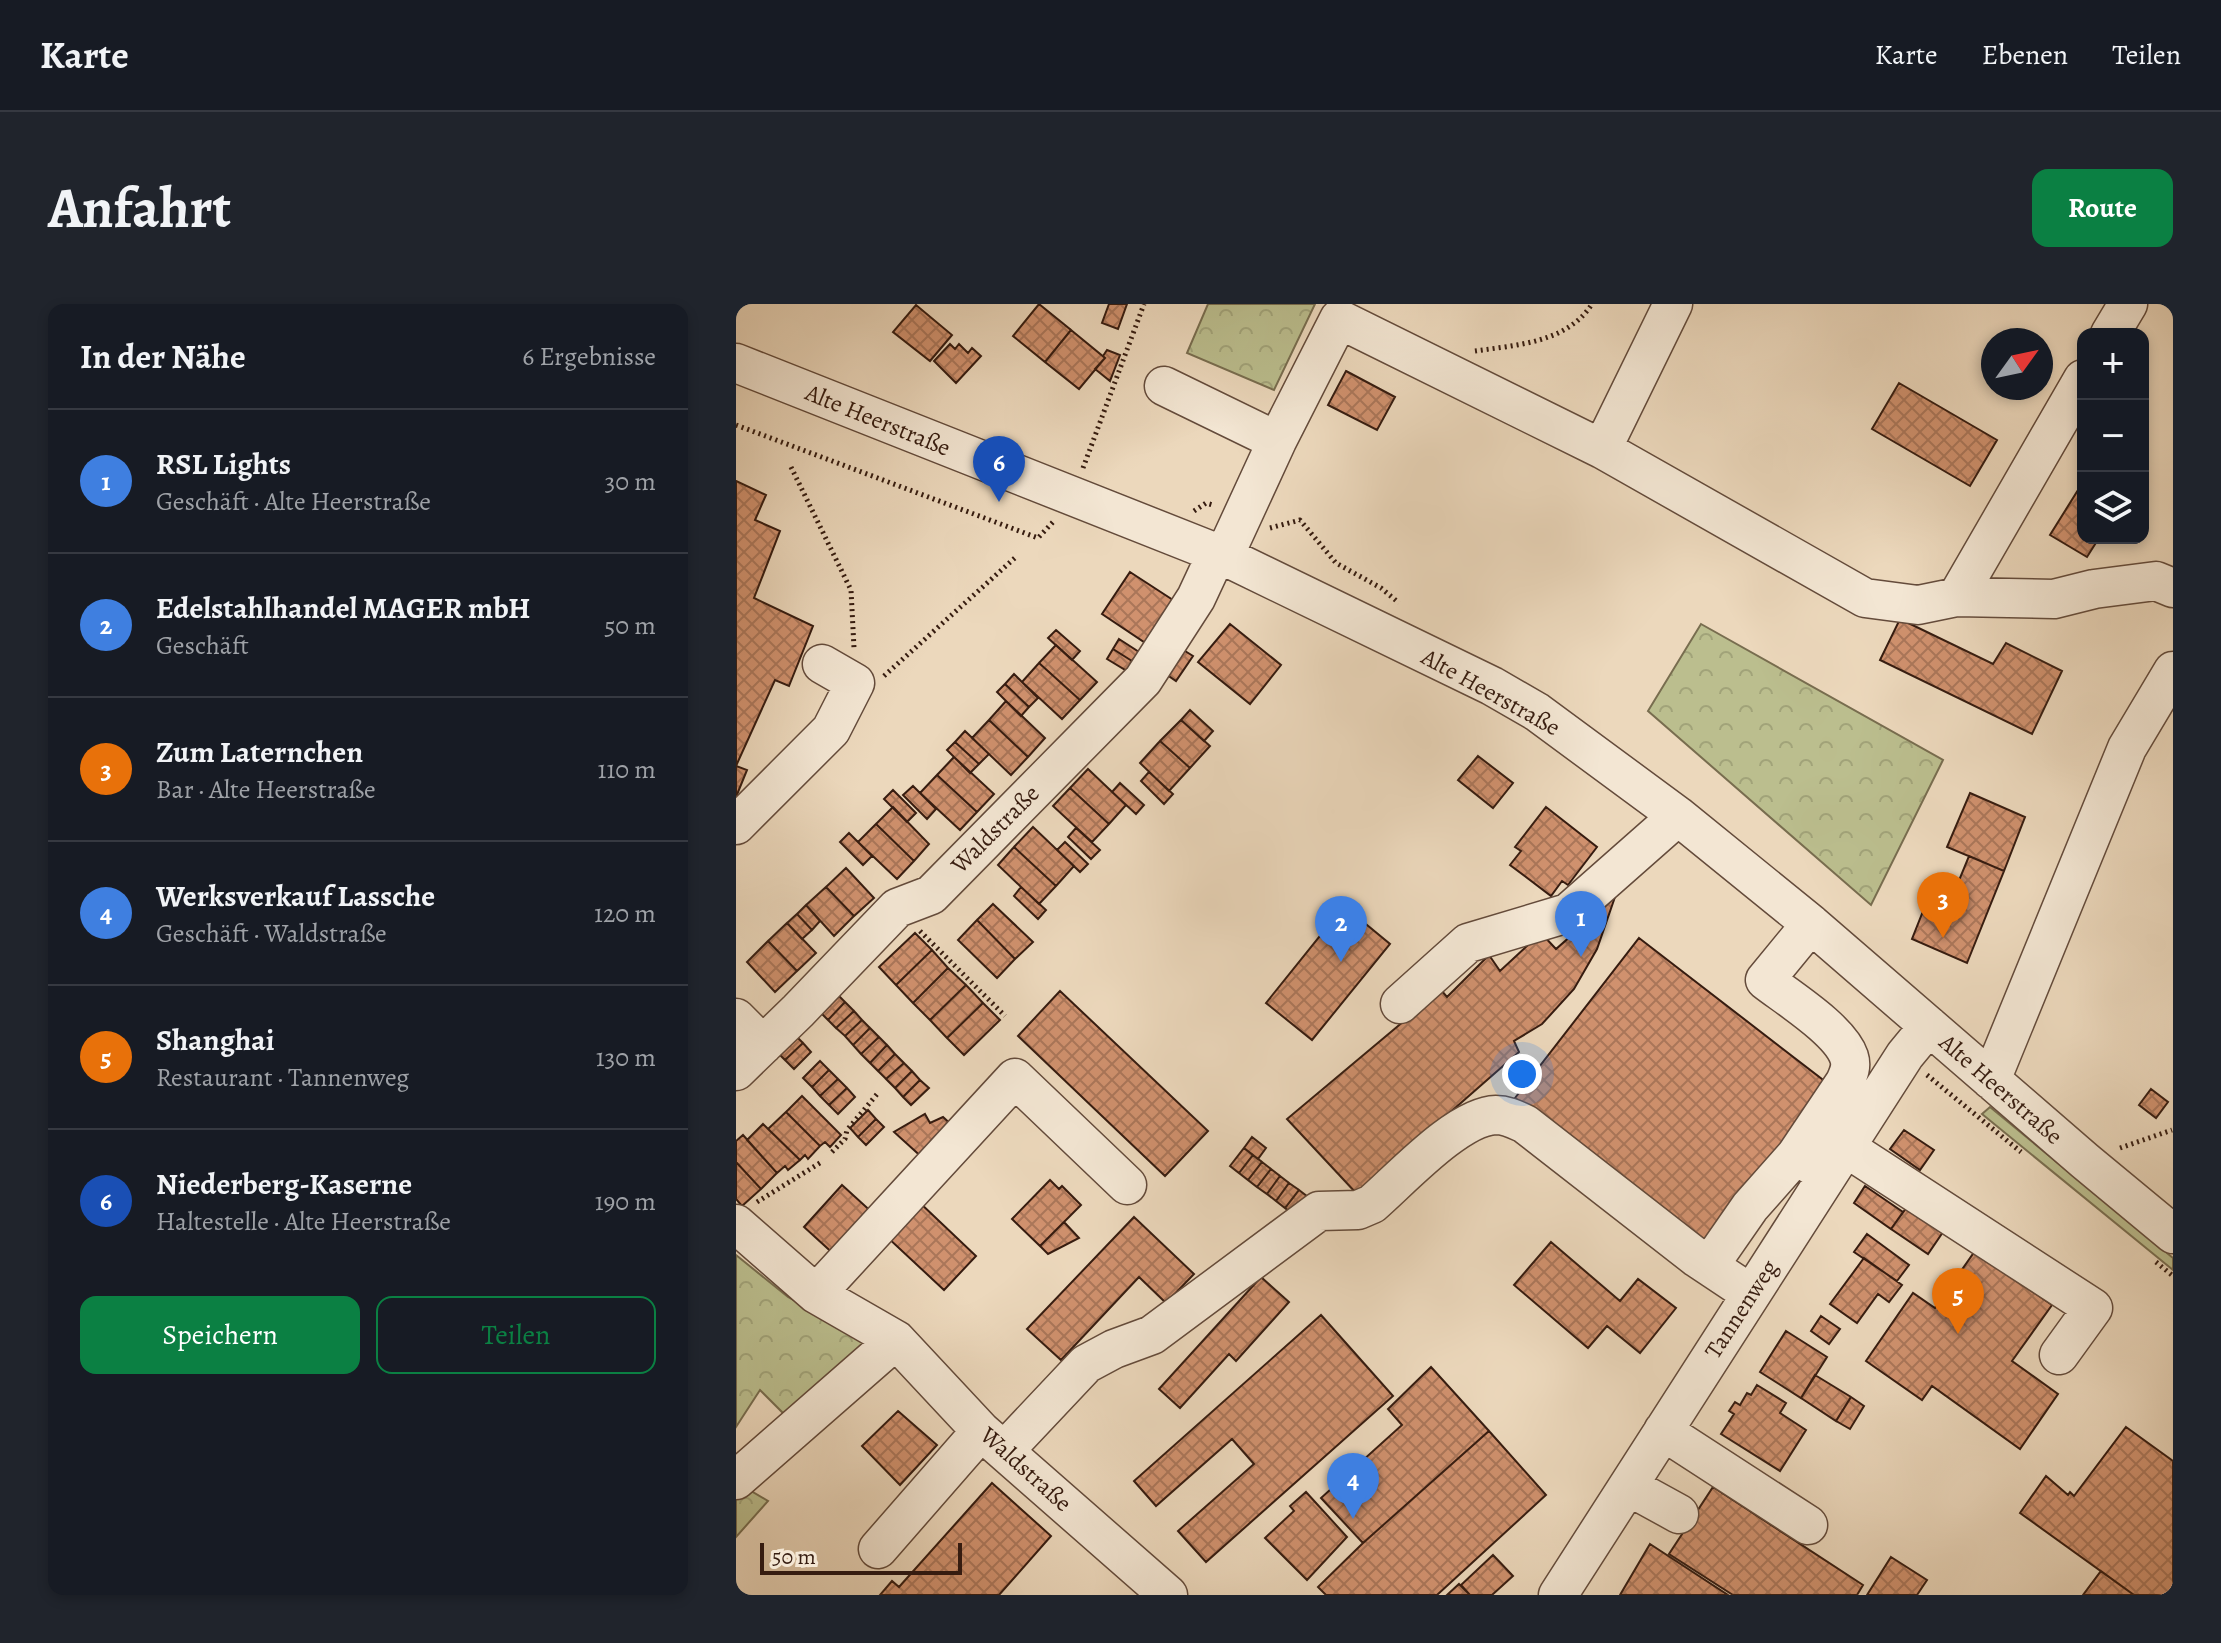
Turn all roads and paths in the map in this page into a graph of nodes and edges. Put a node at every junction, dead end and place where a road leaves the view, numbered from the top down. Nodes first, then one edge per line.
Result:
1 (1144, 304) edge
2 (1592, 304) edge
3 (1673, 304) edge
4 (2128, 304) edge
5 (1342, 311) edge
6 (2114, 328) edge
7 (736, 363) edge
8 (1441, 369) junction
9 (1164, 386) dead end
10 (2077, 389) edge
11 (736, 425) edge
12 (1277, 441) junction
13 (1602, 449) junction
14 (791, 467) dead end
15 (1058, 504) junction
16 (1187, 513) dead end
17 (1242, 517) junction
18 (1220, 555) junction
19 (1017, 556) dead end
20 (2173, 588) edge
21 (1957, 597) junction
22 (1408, 612) dead end
23 (822, 664) dead end
24 (2173, 671) edge
25 (855, 683) junction
26 (2155, 724) dead end
27 (1678, 816) junction
28 (736, 825) edge
29 (897, 908) junction
30 (1811, 924) junction
31 (1400, 1004) dead end
32 (1005, 1016) dead end
33 (736, 1018) edge
34 (1929, 1026) junction
35 (749, 1058) edge
36 (1991, 1080) junction
37 (878, 1093) dead end
38 (2173, 1130) edge
39 (832, 1152) dead end
40 (1823, 1159) junction
41 (823, 1161) dead end
42 (2085, 1161) junction
43 (1127, 1185) dead end
44 (743, 1215) edge
45 (2173, 1234) edge
46 (1709, 1266) junction
47 (816, 1294) junction
48 (1751, 1294) junction
49 (896, 1340) junction
50 (2059, 1355) dead end
51 (1663, 1431) junction
52 (993, 1441) junction
53 (736, 1480) edge
54 (1628, 1486) junction
55 (1679, 1514) dead end
56 (1808, 1525) dead end
57 (878, 1549) dead end
58 (1168, 1595) edge
59 (1558, 1595) edge

1 - 15 path
2 - 8 path
3 - 13 street
4 - 6 street
5 - 8 street
5 - 12 street, Waldstraße
7 - 15 street, Alte Heerstraße
8 - 13 street
9 - 12 street
10 - 21 street
11 - 15 path
12 - 17 street, Waldstraße
13 - 21 street
14 - 25 path
15 - 18 street, Alte Heerstraße
16 - 17 path
17 - 18 street, Waldstraße
17 - 22 path
18 - 27 street, Alte Heerstraße
18 - 29 street, Waldstraße
19 - 25 path
20 - 21 street
23 - 25 street
24 - 36 street
25 - 28 street
26 - 36 street
27 - 30 street, Alte Heerstraße
27 - 31 street
29 - 32 path
29 - 35 street, Waldstraße
30 - 34 street, Alte Heerstraße
30 - 40 street
33 - 35 street
34 - 36 street, Alte Heerstraße
34 - 40 street, Tannenweg
36 - 42 street, Alte Heerstraße
37 - 39 path
38 - 42 path
40 - 46 street
40 - 48 street, Tannenweg
40 - 50 street
41 - 44 path
42 - 45 street, Alte Heerstraße
43 - 47 street
44 - 47 street, Waldstraße
46 - 48 street
46 - 52 street
47 - 49 street, Waldstraße
48 - 51 street, Tannenweg
49 - 52 street, Waldstraße
49 - 53 street
51 - 54 street, Tannenweg
51 - 56 street
52 - 57 street
52 - 58 street, Waldstraße
54 - 55 street
54 - 59 street, Tannenweg

